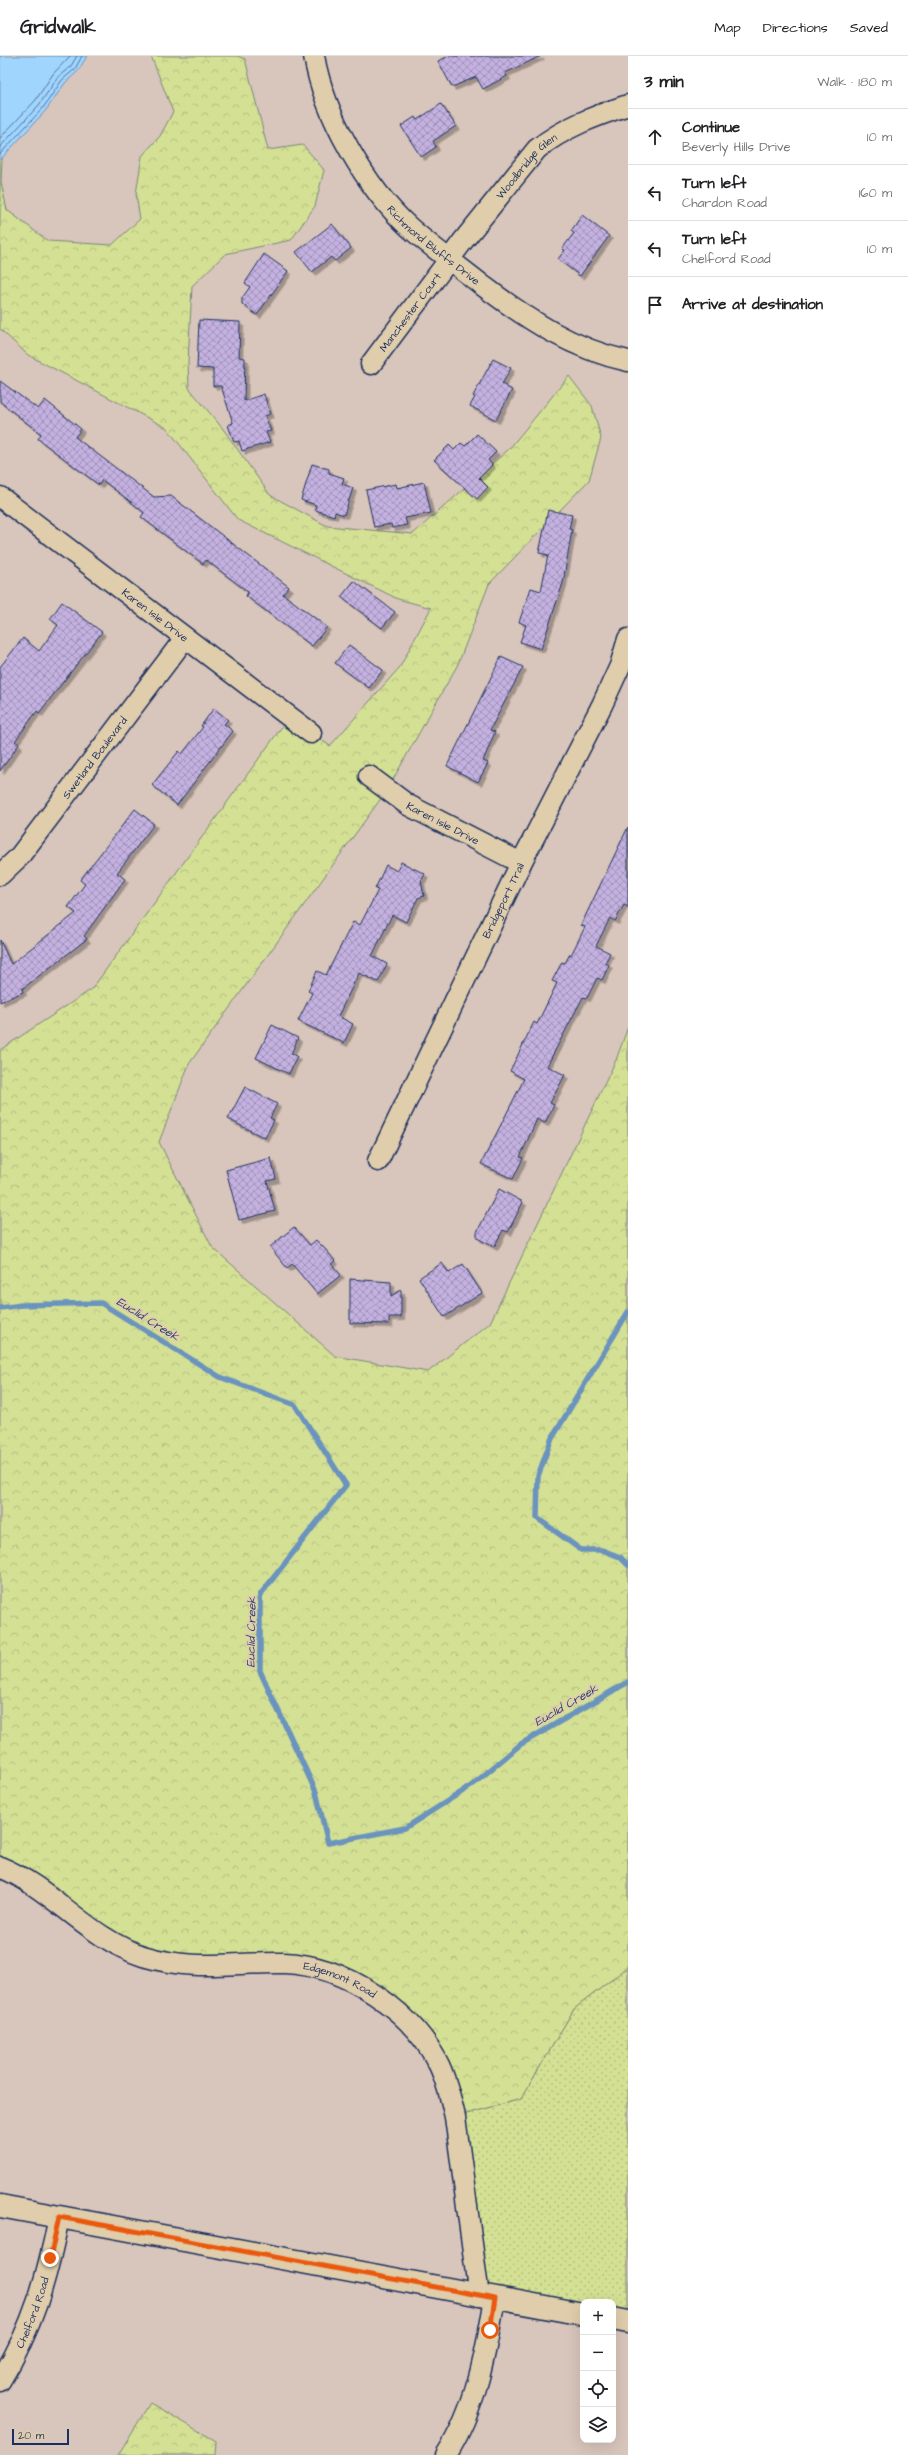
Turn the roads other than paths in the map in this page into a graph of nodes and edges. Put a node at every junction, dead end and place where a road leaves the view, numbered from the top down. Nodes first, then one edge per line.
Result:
1 (314, 56) edge
2 (628, 105) edge
3 (449, 259) junction
4 (628, 361) edge
5 (371, 364) dead end
6 (0, 497) edge
7 (185, 638) junction
8 (628, 640) edge
9 (311, 733) dead end
10 (369, 776) dead end
11 (522, 863) junction
12 (0, 875) edge
13 (378, 1161) dead end
14 (0, 1867) edge
15 (0, 2206) edge
16 (59, 2217) junction
17 (487, 2297) junction
18 (580, 2313) edge
19 (616, 2320) edge
20 (628, 2322) edge
21 (0, 2382) edge
22 (446, 2455) edge

1 - 3 street, Richmond Bluffs Drive
2 - 3 street, Woodbridge Glen
3 - 4 street, Richmond Bluffs Drive
3 - 5 street, Manchester Court
6 - 7 street, Karen Isle Drive
7 - 9 street, Karen Isle Drive
7 - 12 street, Swetland Boulevard
8 - 11 street, Bridgeport Trail
10 - 11 street, Karen Isle Drive
11 - 13 street, Bridgeport Trail
14 - 17 street, Edgemont Road
15 - 16 main road
16 - 17 main road
16 - 21 street, Chelford Road
17 - 18 main road
17 - 22 street, Edgemont Road
19 - 20 main road

